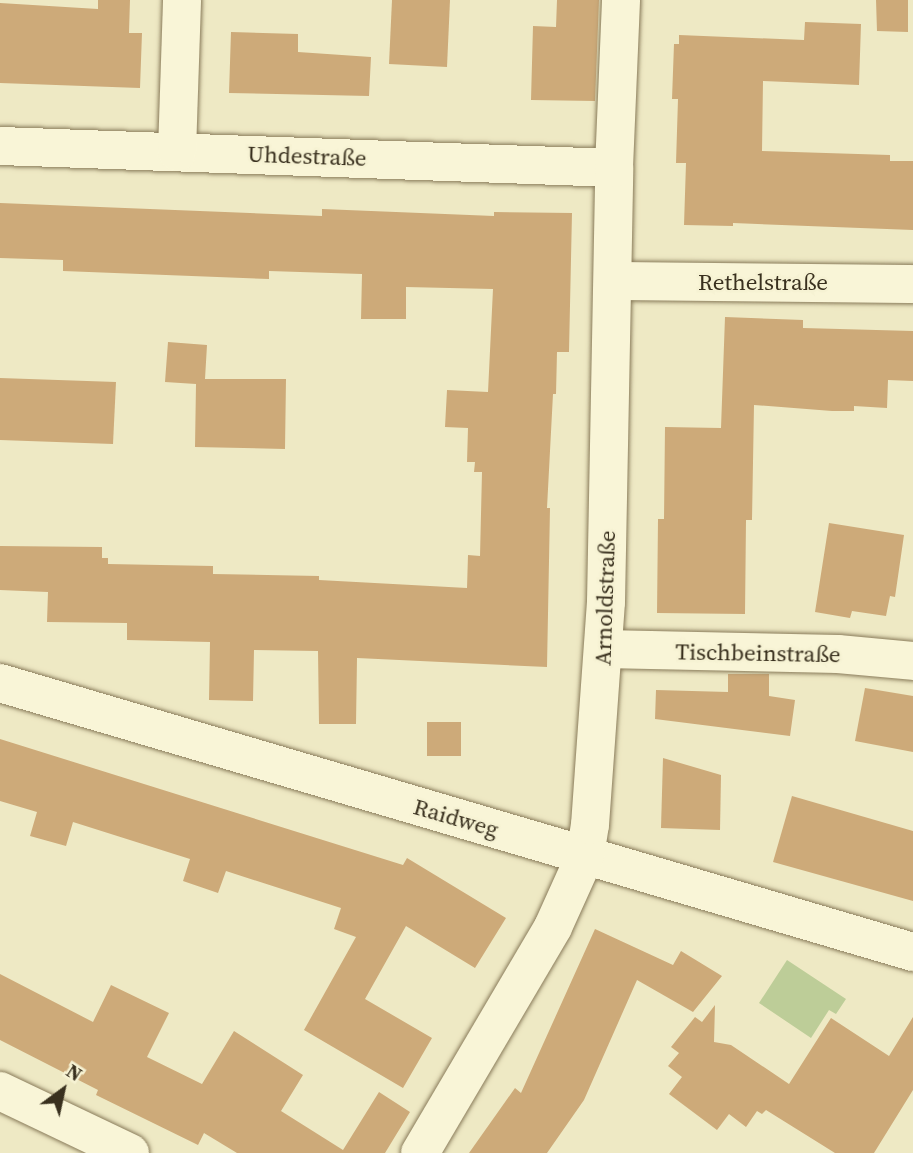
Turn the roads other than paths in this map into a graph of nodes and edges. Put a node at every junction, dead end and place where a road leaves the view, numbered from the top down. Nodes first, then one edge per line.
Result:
1 (182, 0) edge
2 (621, 0) edge
3 (0, 146) edge
4 (177, 152) junction
5 (614, 168) junction
6 (613, 281) junction
7 (913, 284) edge
8 (604, 649) junction
9 (913, 661) edge
10 (0, 683) edge
11 (585, 856) junction
12 (913, 952) edge
13 (0, 1091) edge
14 (130, 1153) edge
15 (420, 1153) edge

1 - 4 street
2 - 5 street, Arnoldstraße
3 - 4 street, Uhdestraße
4 - 5 street, Uhdestraße
5 - 6 street, Arnoldstraße
6 - 7 street, Rethelstraße
6 - 8 street, Arnoldstraße
8 - 9 street, Tischbeinstraße
8 - 11 street, Arnoldstraße
10 - 11 street, Raidweg
11 - 12 street, Raidweg
11 - 15 street, Arnoldstraße
13 - 14 street

